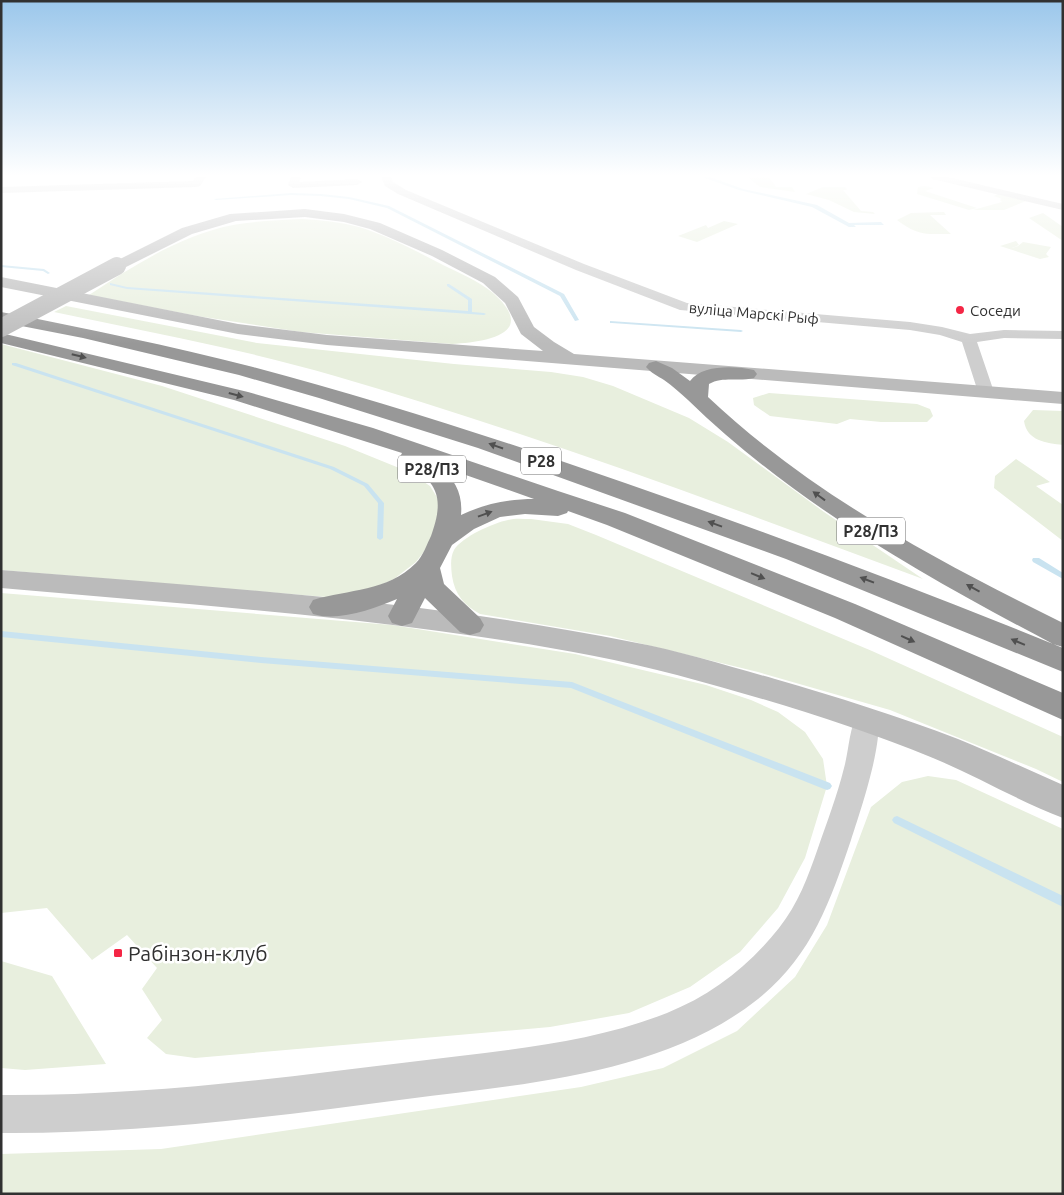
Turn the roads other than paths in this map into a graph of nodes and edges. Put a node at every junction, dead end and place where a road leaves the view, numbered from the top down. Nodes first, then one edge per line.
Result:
1 (183, 233) edge
2 (390, 233) edge
3 (499, 233) edge
4 (1, 282) edge
5 (1, 318) edge
6 (522, 321) junction
7 (1, 328) edge
8 (1063, 334) edge
9 (1, 338) edge
10 (970, 339) junction
11 (447, 350) junction
12 (510, 355) junction
13 (573, 360) junction
14 (656, 367) junction
15 (747, 374) junction
16 (986, 392) junction
17 (1063, 398) edge
18 (698, 399) junction
19 (365, 433) junction
20 (616, 519) junction
21 (443, 539) junction
22 (427, 568) junction
23 (1, 579) edge
24 (323, 607) junction
25 (402, 616) junction
26 (470, 624) junction
27 (1063, 636) edge
28 (1063, 661) edge
29 (1063, 707) edge
30 (867, 720) junction
31 (1063, 802) edge
32 (1, 1114) edge

1 - 7 street, Р28/П3, bridge
2 - 6 street, Р28/П3, bridge
3 - 10 street, вуліца Марскі Рыф
4 - 11 street, Р28/П3
28 -> 5 highway, Р28
6 - 11 street, Р28/П3
6 - 12 street
6 - 13 street, Р28/П3
8 - 10 street
9 -> 19 highway, Р28
10 - 16 street
11 - 12 street, Р28/П3
12 - 13 street, Р28/П3
13 - 14 street, Р28/П3
14 - 15 street, Р28/П3
14 - 18 highway, Р28/П3
15 - 16 street, Р28/П3
15 - 18 highway, Р28/П3
16 - 17 street, Р28/П3
27 -> 18 highway, Р28/П3
19 - 20 highway, Р28
19 - 21 highway, Р28/П3
21 -> 20 highway, Р28/П3
20 -> 29 highway, Р28
21 - 22 highway, Р28/П3
22 - 24 highway, Р28/П3
22 - 25 highway, Р28/П3
22 - 26 highway
23 - 24 street, Р28/П3
24 - 25 street, Р28/П3
25 - 26 street
26 - 30 street
30 - 31 street
30 - 32 street

